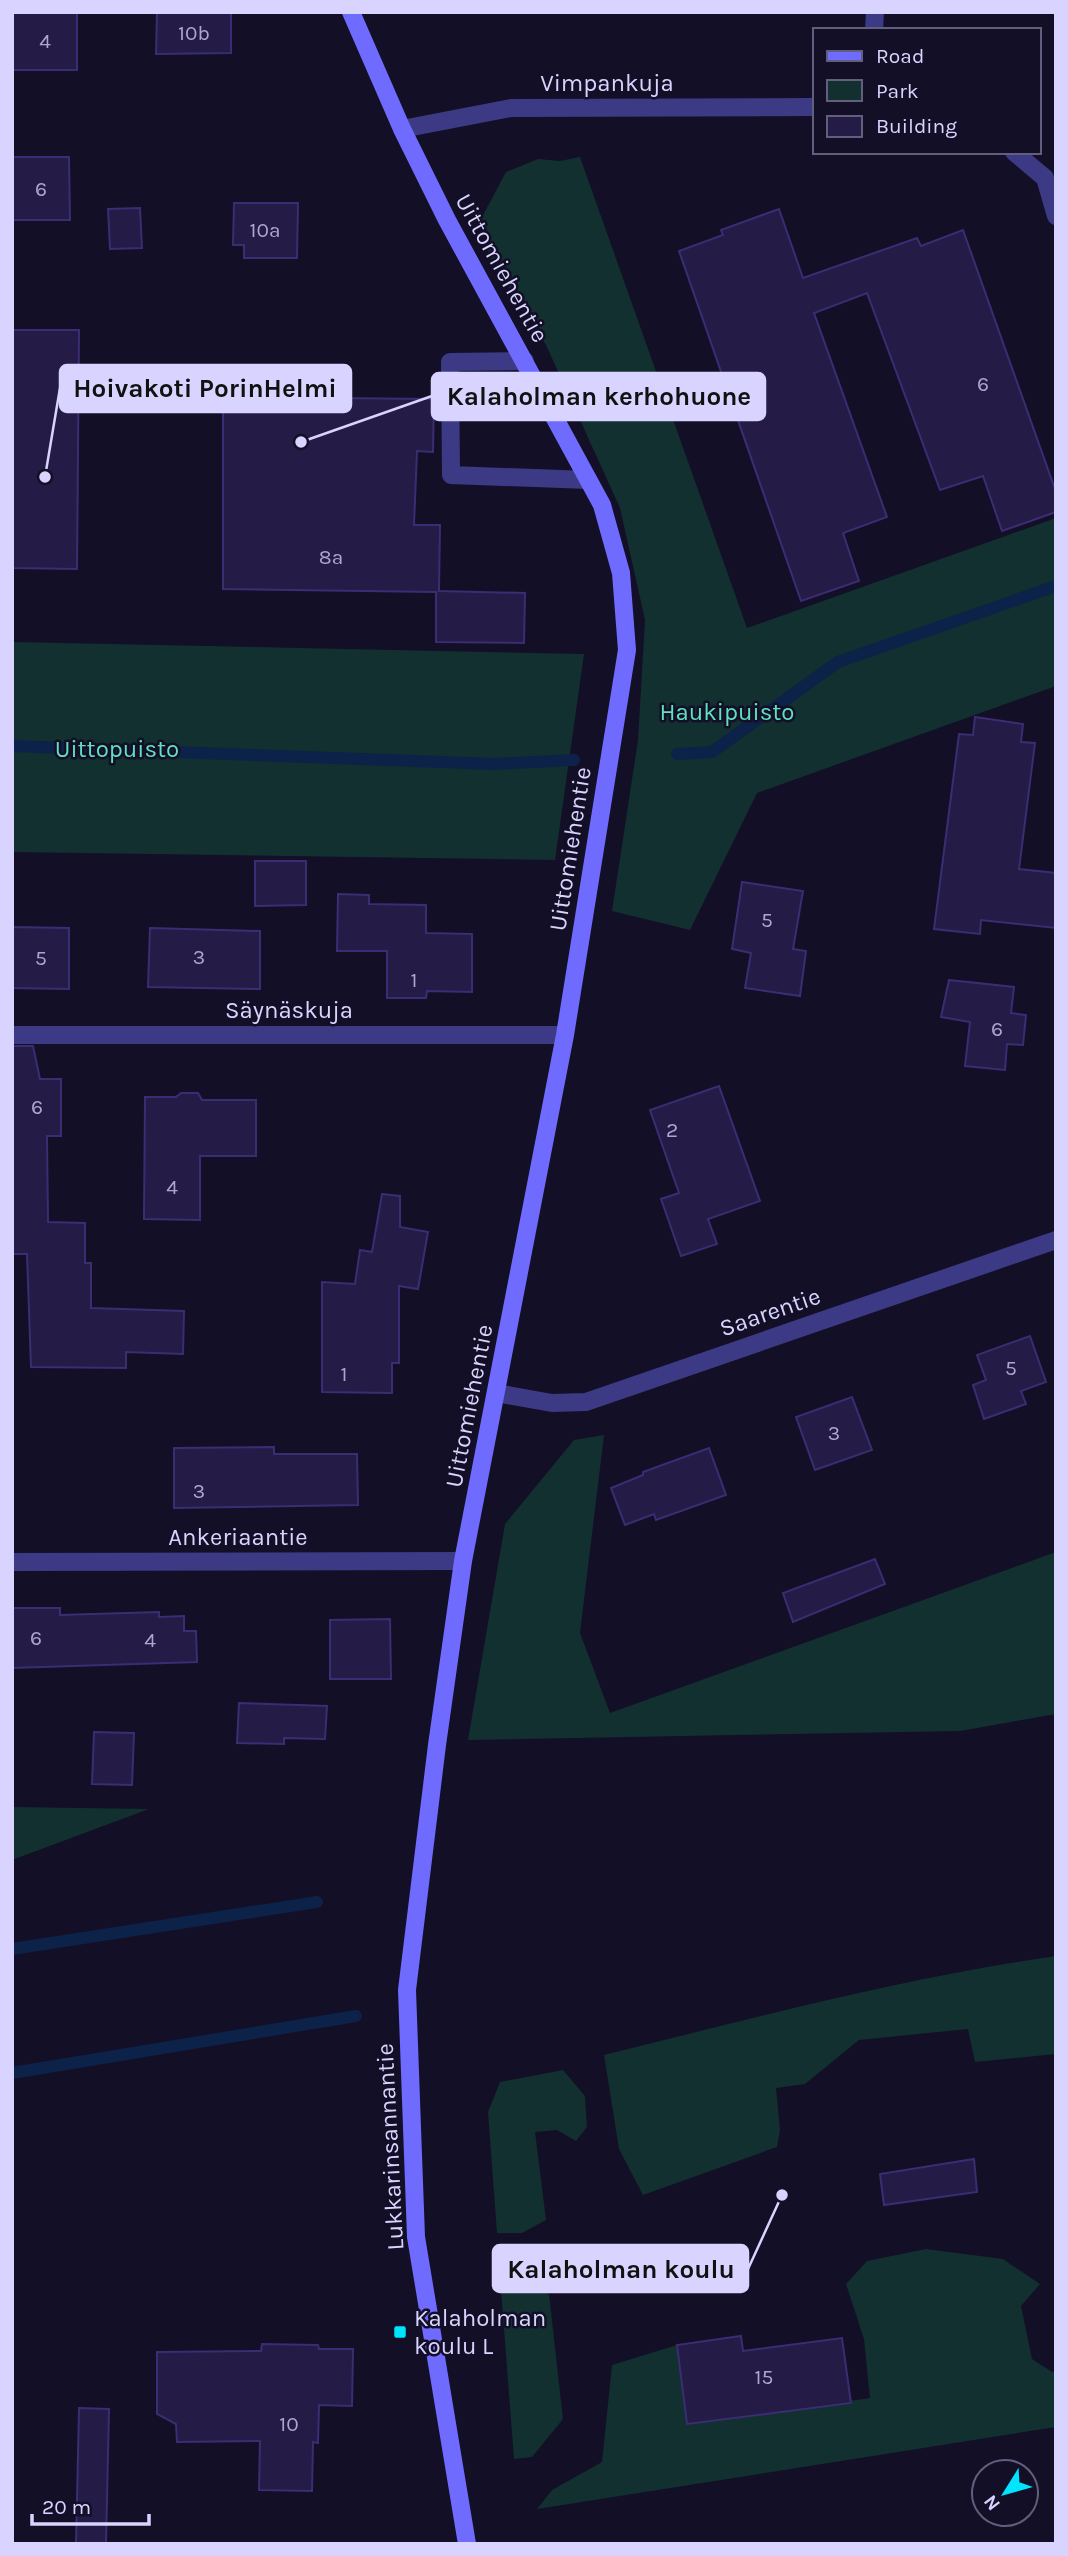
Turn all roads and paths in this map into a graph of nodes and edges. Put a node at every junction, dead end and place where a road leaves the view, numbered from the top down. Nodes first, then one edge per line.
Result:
1 (351, 12) edge
2 (813, 107) edge
3 (402, 129) junction
4 (1016, 154) edge
5 (1056, 216) edge
6 (525, 361) junction
7 (589, 480) junction
8 (12, 1035) edge
9 (565, 1035) junction
10 (1056, 1240) edge
11 (496, 1393) junction
12 (463, 1561) junction
13 (12, 1562) edge
14 (437, 1745) joint
15 (467, 2544) edge

1 - 3 street, Uittomiehentie
2 - 3 street, Vimpankuja
3 - 6 street, Uittomiehentie
4 - 5 street
6 - 7 street, Uittomiehentie
6 - 7 street
7 - 9 street, Uittomiehentie
8 - 9 street, Säynäskuja
9 - 11 street, Uittomiehentie
10 - 11 street, Saarentie
11 - 12 street, Uittomiehentie
12 - 13 street, Ankeriaantie
12 - 14 street, Uittomiehentie
14 - 15 street, Lukkarinsannantie

